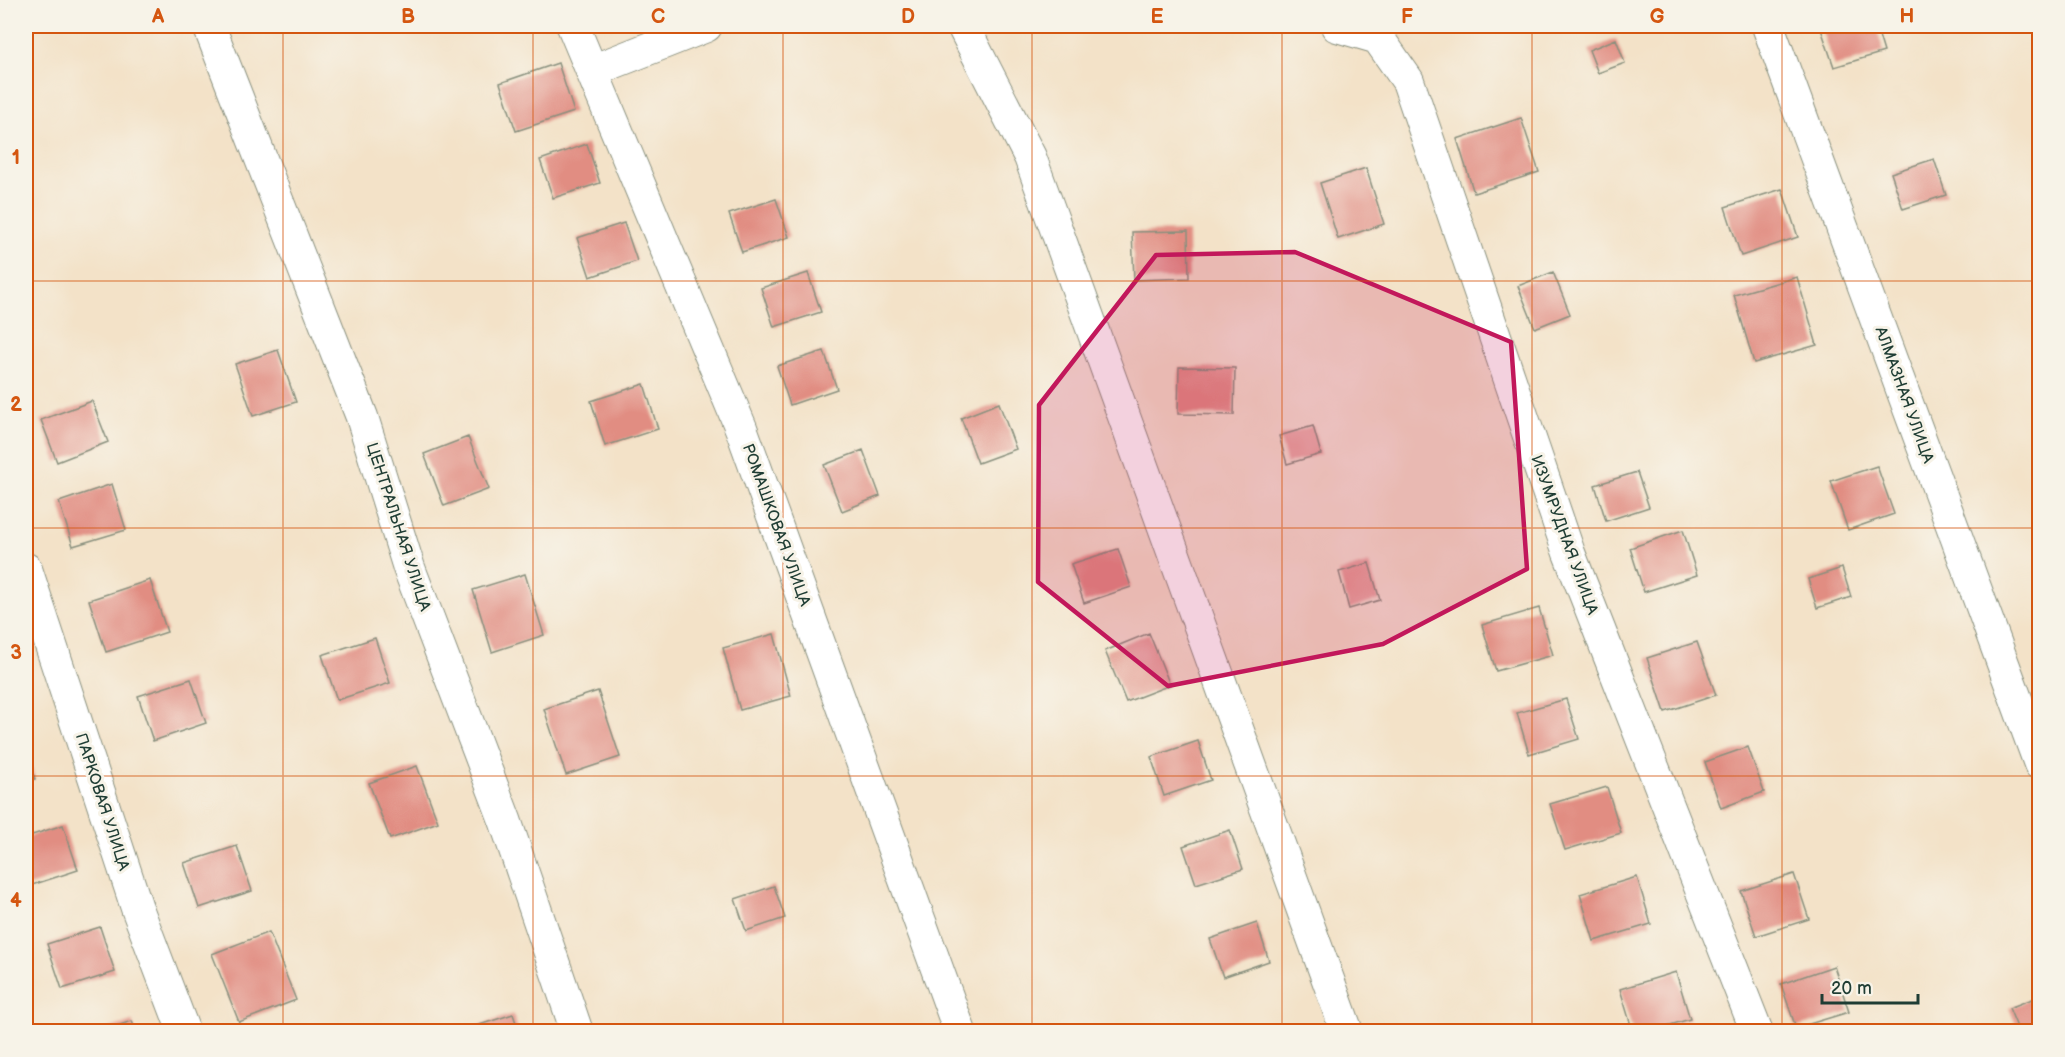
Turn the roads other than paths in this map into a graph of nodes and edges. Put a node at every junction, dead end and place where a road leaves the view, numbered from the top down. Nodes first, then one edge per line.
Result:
1 (208, 26) edge
2 (573, 26) edge
3 (706, 26) edge
4 (963, 26) edge
5 (1337, 26) edge
6 (1768, 26) edge
7 (1376, 32) edge
8 (592, 72) junction
9 (26, 569) edge
10 (2040, 764) edge
11 (184, 1032) edge
12 (577, 1032) edge
13 (960, 1032) edge
14 (1347, 1032) edge
15 (1757, 1032) edge

1 - 12 street, ЦЕНТРАЛЬНАЯ УЛИЦА
2 - 8 street, РОМАШКОВАЯ УЛИЦА
3 - 8 street
4 - 14 street
5 - 7 street
6 - 10 street, АЛМАЗНАЯ УЛИЦА
7 - 15 street, ИЗУМРУДНАЯ УЛИЦА
8 - 13 street, РОМАШКОВАЯ УЛИЦА
9 - 11 street, ПАРКОВАЯ УЛИЦА

